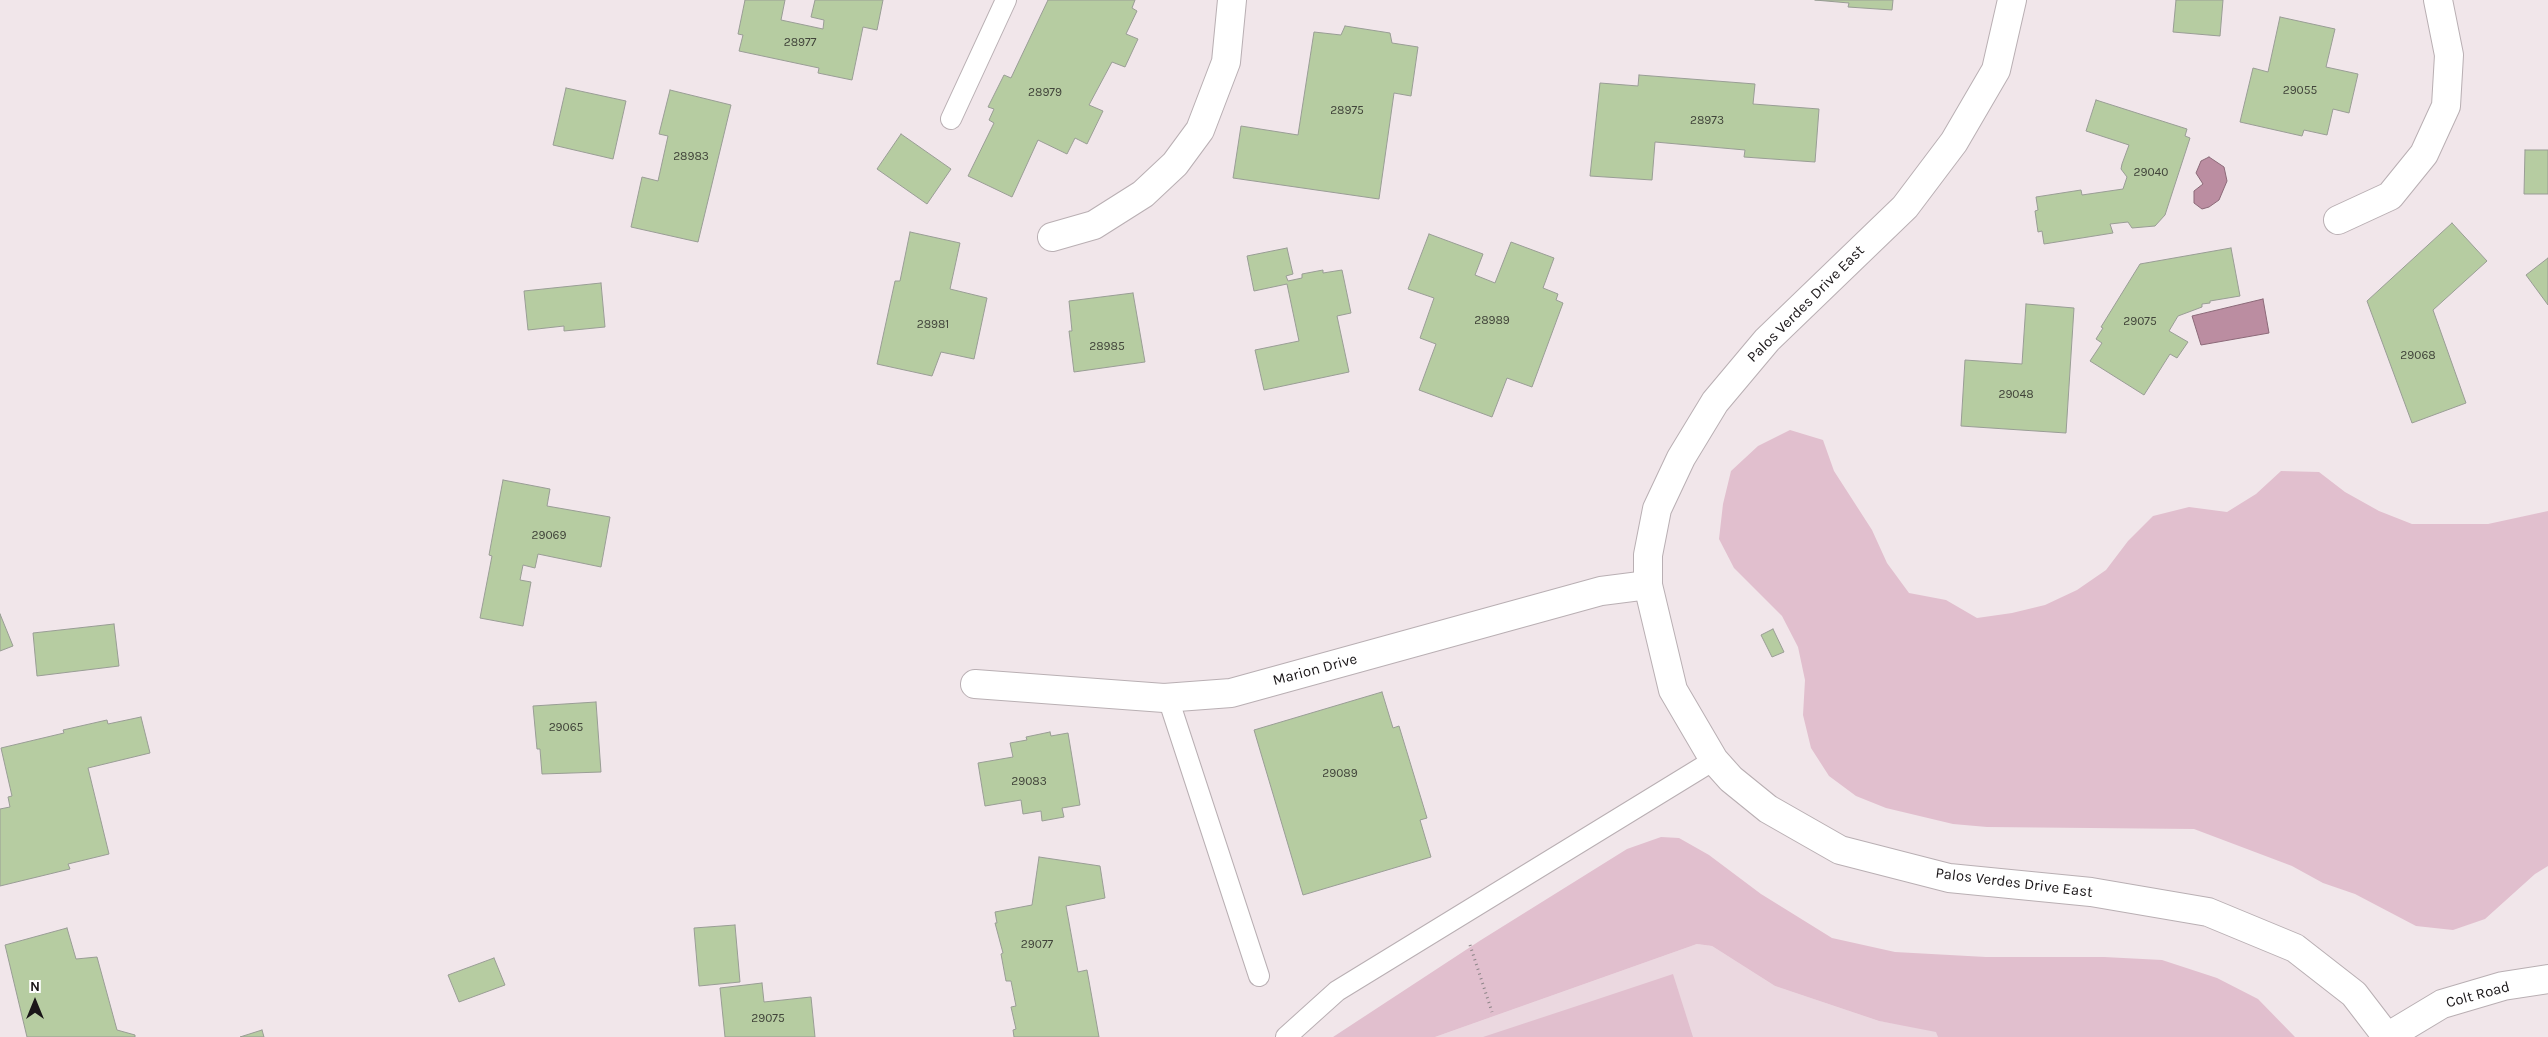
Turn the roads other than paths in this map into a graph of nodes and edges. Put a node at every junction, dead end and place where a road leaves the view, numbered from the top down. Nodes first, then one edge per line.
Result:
1 (1006, 0) edge
2 (1232, 0) edge
3 (2012, 0) edge
4 (2438, 0) edge
5 (951, 119) dead end
6 (2338, 220) dead end
7 (1052, 236) dead end
8 (1648, 585) junction
9 (974, 684) dead end
10 (1168, 698) junction
11 (1714, 760) junction
12 (1259, 976) dead end
13 (2548, 979) edge
14 (1286, 1037) edge
15 (2387, 1037) edge

1 - 5 lane
2 - 7 main road
3 - 8 main road, Palos Verdes Drive East
4 - 6 main road
8 - 10 main road, Marion Drive
8 - 11 main road, Palos Verdes Drive East
9 - 10 main road, Marion Drive
10 - 12 lane
11 - 14 lane
11 - 15 main road, Palos Verdes Drive East
13 - 15 main road, Colt Road

